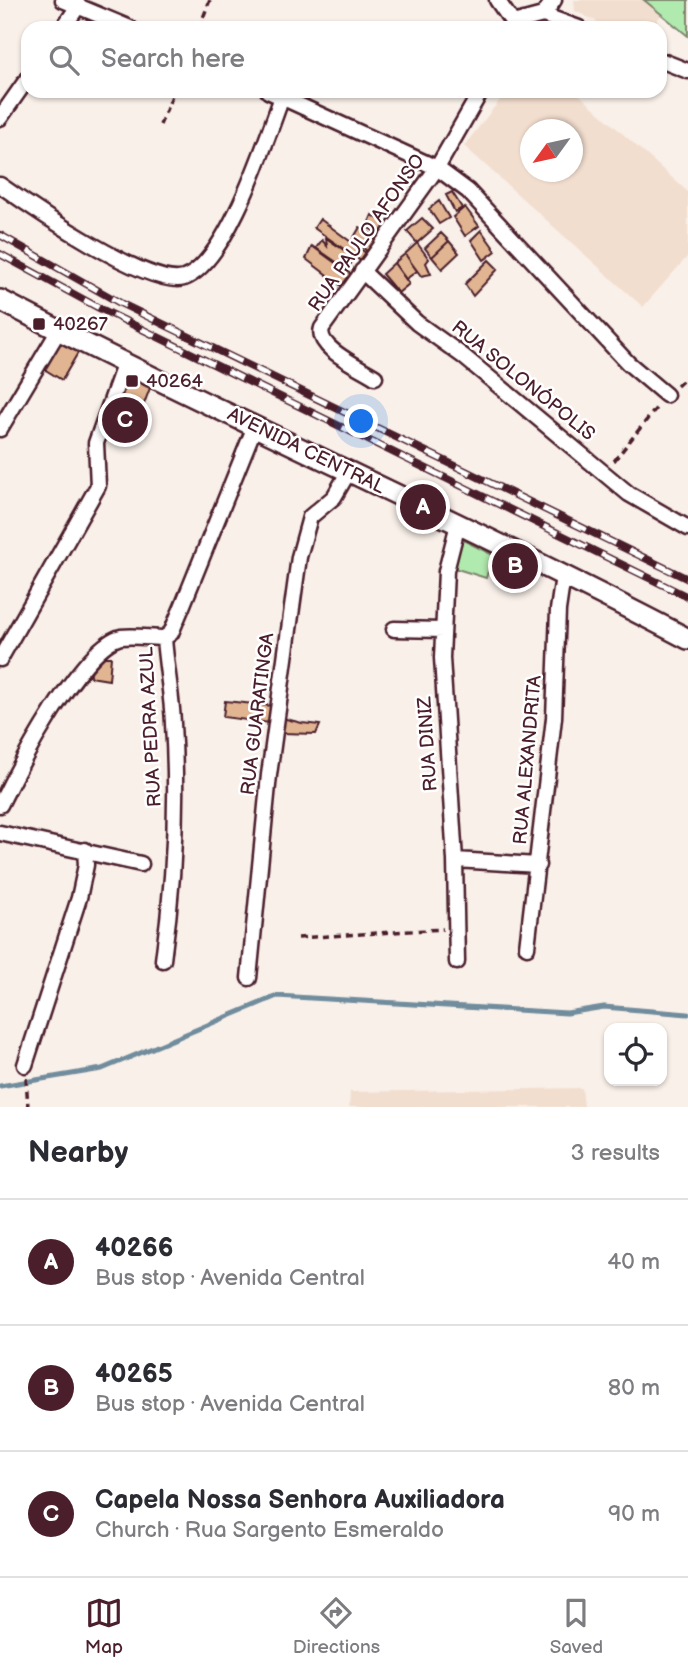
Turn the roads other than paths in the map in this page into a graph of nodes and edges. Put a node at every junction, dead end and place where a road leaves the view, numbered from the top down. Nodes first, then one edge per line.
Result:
1 (63, 0) edge
2 (497, 0) edge
3 (554, 0) edge
4 (79, 5) junction
5 (543, 15) junction
6 (68, 21) edge
7 (114, 21) edge
8 (509, 21) edge
9 (526, 21) edge
10 (560, 21) edge
11 (667, 63) edge
12 (688, 71) edge
13 (21, 88) edge
14 (282, 98) edge
15 (284, 98) edge
16 (477, 98) edge
17 (0, 118) edge
18 (437, 168) junction
19 (0, 185) edge
20 (362, 271) junction
21 (0, 300) edge
22 (59, 330) junction
23 (124, 365) junction
24 (375, 377) dead end
25 (666, 396) road end
26 (255, 426) junction
27 (0, 429) edge
28 (349, 471) junction
29 (458, 524) junction
30 (688, 528) edge
31 (563, 576) junction
32 (394, 629) dead end
33 (443, 630) junction
34 (164, 638) junction
35 (688, 639) edge
36 (0, 659) edge
37 (0, 805) edge
38 (0, 833) edge
39 (85, 850) junction
40 (455, 860) junction
41 (141, 864) dead end
42 (538, 865) junction
43 (527, 947) dead end
44 (163, 960) dead end
45 (457, 962) dead end
46 (249, 978) dead end
47 (25, 1071) road end

1 - 4 street
2 - 8 street
3 - 5 street
4 - 6 street
4 - 7 street
5 - 9 street
5 - 10 street
11 - 12 street
13 - 17 street
14 - 19 street
15 - 18 street
16 - 18 street, RUA PAULO AFONSO
18 - 20 street, RUA PAULO AFONSO
18 - 25 street
20 - 24 street, RUA PAULO AFONSO
20 - 30 street, RUA SOLONÓPOLIS
21 - 22 street, AVENIDA CENTRAL
22 - 23 street, AVENIDA CENTRAL
22 - 27 street
23 - 26 street, AVENIDA CENTRAL
23 - 36 street
26 - 28 street, AVENIDA CENTRAL
26 - 34 street, RUA PEDRA AZUL
28 - 29 street, AVENIDA CENTRAL
28 - 46 street, RUA GUARATINGA
29 - 31 street, AVENIDA CENTRAL
29 - 33 street, RUA DINIZ
31 - 35 street, AVENIDA CENTRAL
31 - 42 street, RUA ALEXANDRITA
32 - 33 street
33 - 40 street, RUA DINIZ
34 - 37 street
34 - 44 street, RUA PEDRA AZUL
38 - 39 street
39 - 41 street
39 - 47 street
40 - 42 street
40 - 45 street, RUA DINIZ
42 - 43 street, RUA ALEXANDRITA

